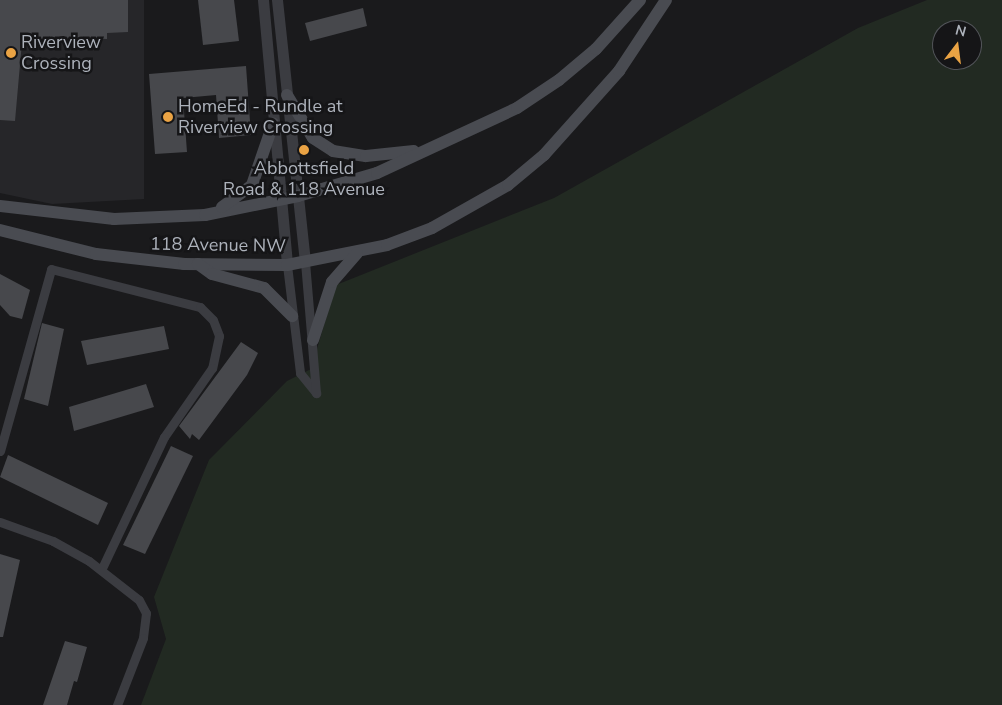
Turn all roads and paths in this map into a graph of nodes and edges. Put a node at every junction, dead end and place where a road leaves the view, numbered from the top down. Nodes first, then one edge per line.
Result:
1 (263, 0) edge
2 (277, 0) edge
3 (640, 0) edge
4 (666, 0) edge
5 (287, 95) junction
6 (273, 124) junction
7 (429, 149) junction
8 (298, 196) junction
9 (280, 200) junction
10 (0, 206) edge
11 (205, 214) junction
12 (0, 230) edge
13 (357, 253) junction
14 (305, 262) junction
15 (198, 264) junction
16 (288, 265) junction
17 (292, 316) junction
18 (313, 340) junction
19 (0, 451) edge
20 (0, 522) edge
21 (101, 570) junction
22 (117, 705) edge

1 - 6 street
2 - 5 street
3 - 7 main road, 118 Avenue NW
4 - 13 main road, 118 Avenue NW
5 - 7 main road
5 - 8 street
6 - 9 street
6 - 11 main road
7 - 8 main road, 118 Avenue NW
8 - 9 main road, 118 Avenue NW
8 - 14 street
9 - 11 main road, 118 Avenue NW
9 - 16 street
10 - 11 main road, 118 Avenue NW
12 - 15 main road, 118 Avenue NW
13 - 14 main road, 118 Avenue NW
13 - 18 main road
14 - 16 main road, 118 Avenue NW
14 - 18 street
15 - 16 main road, 118 Avenue NW
15 - 17 main road
16 - 17 street
17 - 18 street
19 - 21 street
20 - 21 street
21 - 22 street

